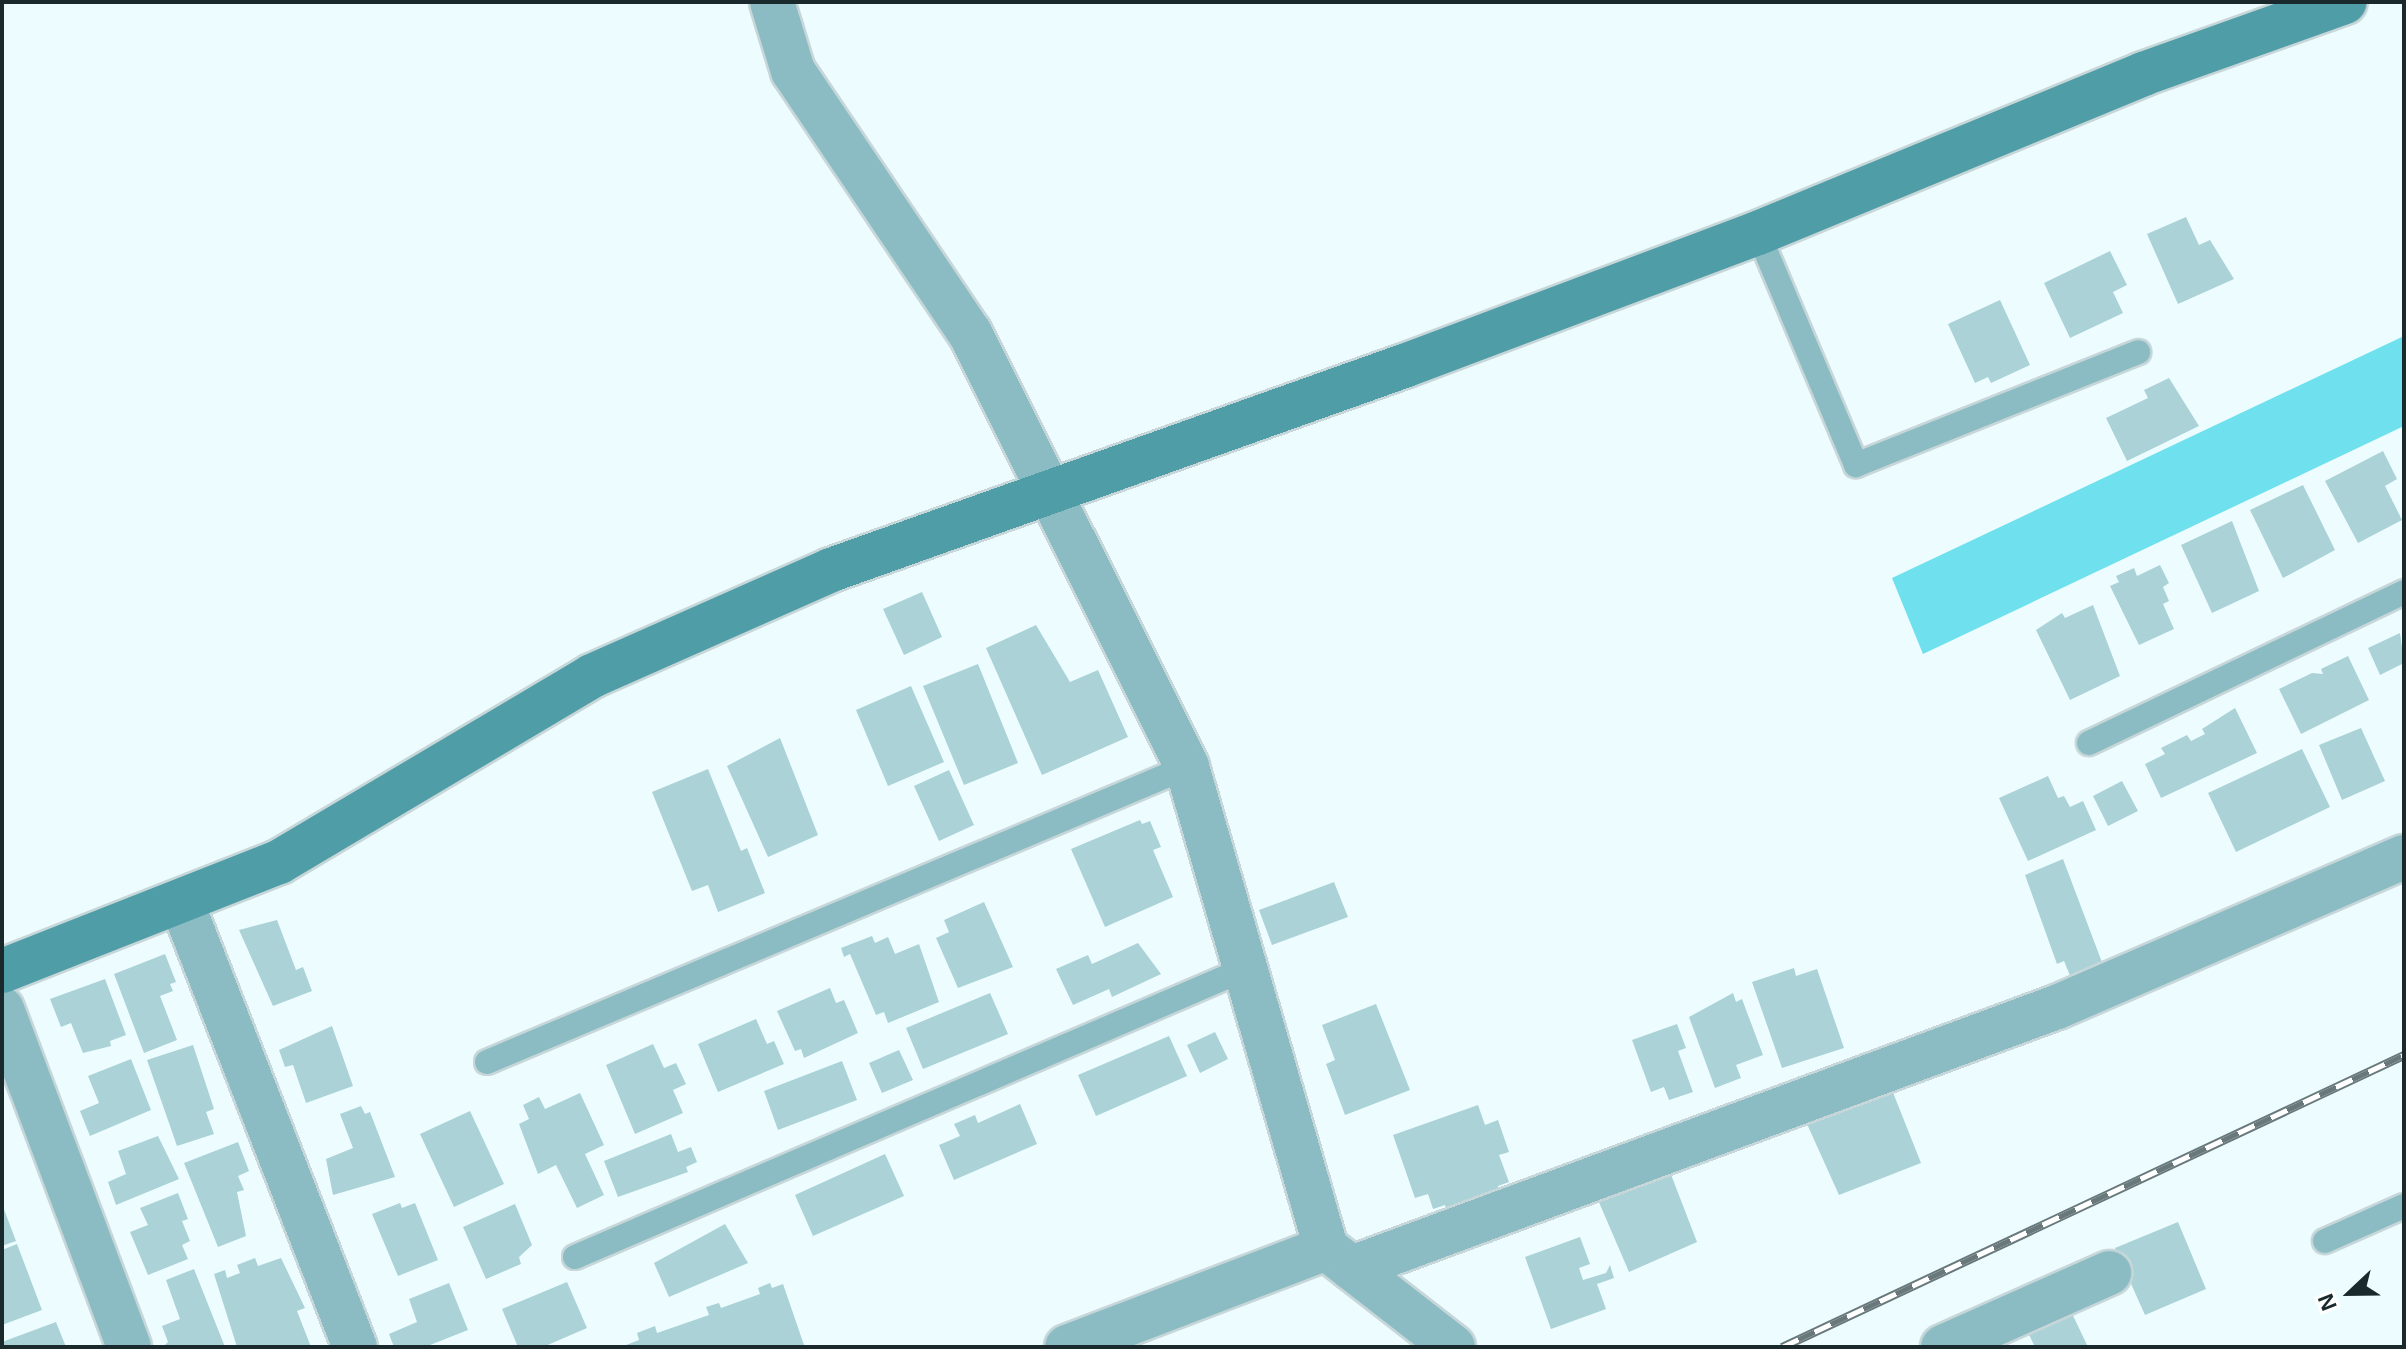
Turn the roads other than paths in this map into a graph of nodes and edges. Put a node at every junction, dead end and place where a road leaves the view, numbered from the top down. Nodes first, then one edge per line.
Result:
1 (772, 2) edge
2 (2345, 2) edge
3 (1758, 233) junction
4 (2138, 352) dead end
5 (1052, 490) junction
6 (2404, 592) edge
7 (2089, 743) dead end
8 (1187, 767) junction
9 (2404, 857) edge
10 (181, 901) junction
11 (1245, 969) junction
12 (2, 971) edge
13 (2, 1009) edge
14 (487, 1062) dead end
15 (2404, 1206) edge
16 (2325, 1241) dead end
17 (575, 1257) dead end
18 (1339, 1258) junction
19 (2109, 1273) dead end
20 (129, 1347) edge
21 (355, 1347) edge
22 (1067, 1347) edge
23 (1453, 1347) edge
24 (1943, 1347) edge

1 - 5 street
2 - 3 street
3 - 4 lane
3 - 5 street
5 - 8 street
5 - 10 street
6 - 7 lane
8 - 11 street
8 - 14 lane
9 - 18 street
10 - 12 street
10 - 21 street
11 - 17 lane
11 - 18 street
13 - 20 street
15 - 16 lane
18 - 22 street
18 - 23 street
19 - 24 street

